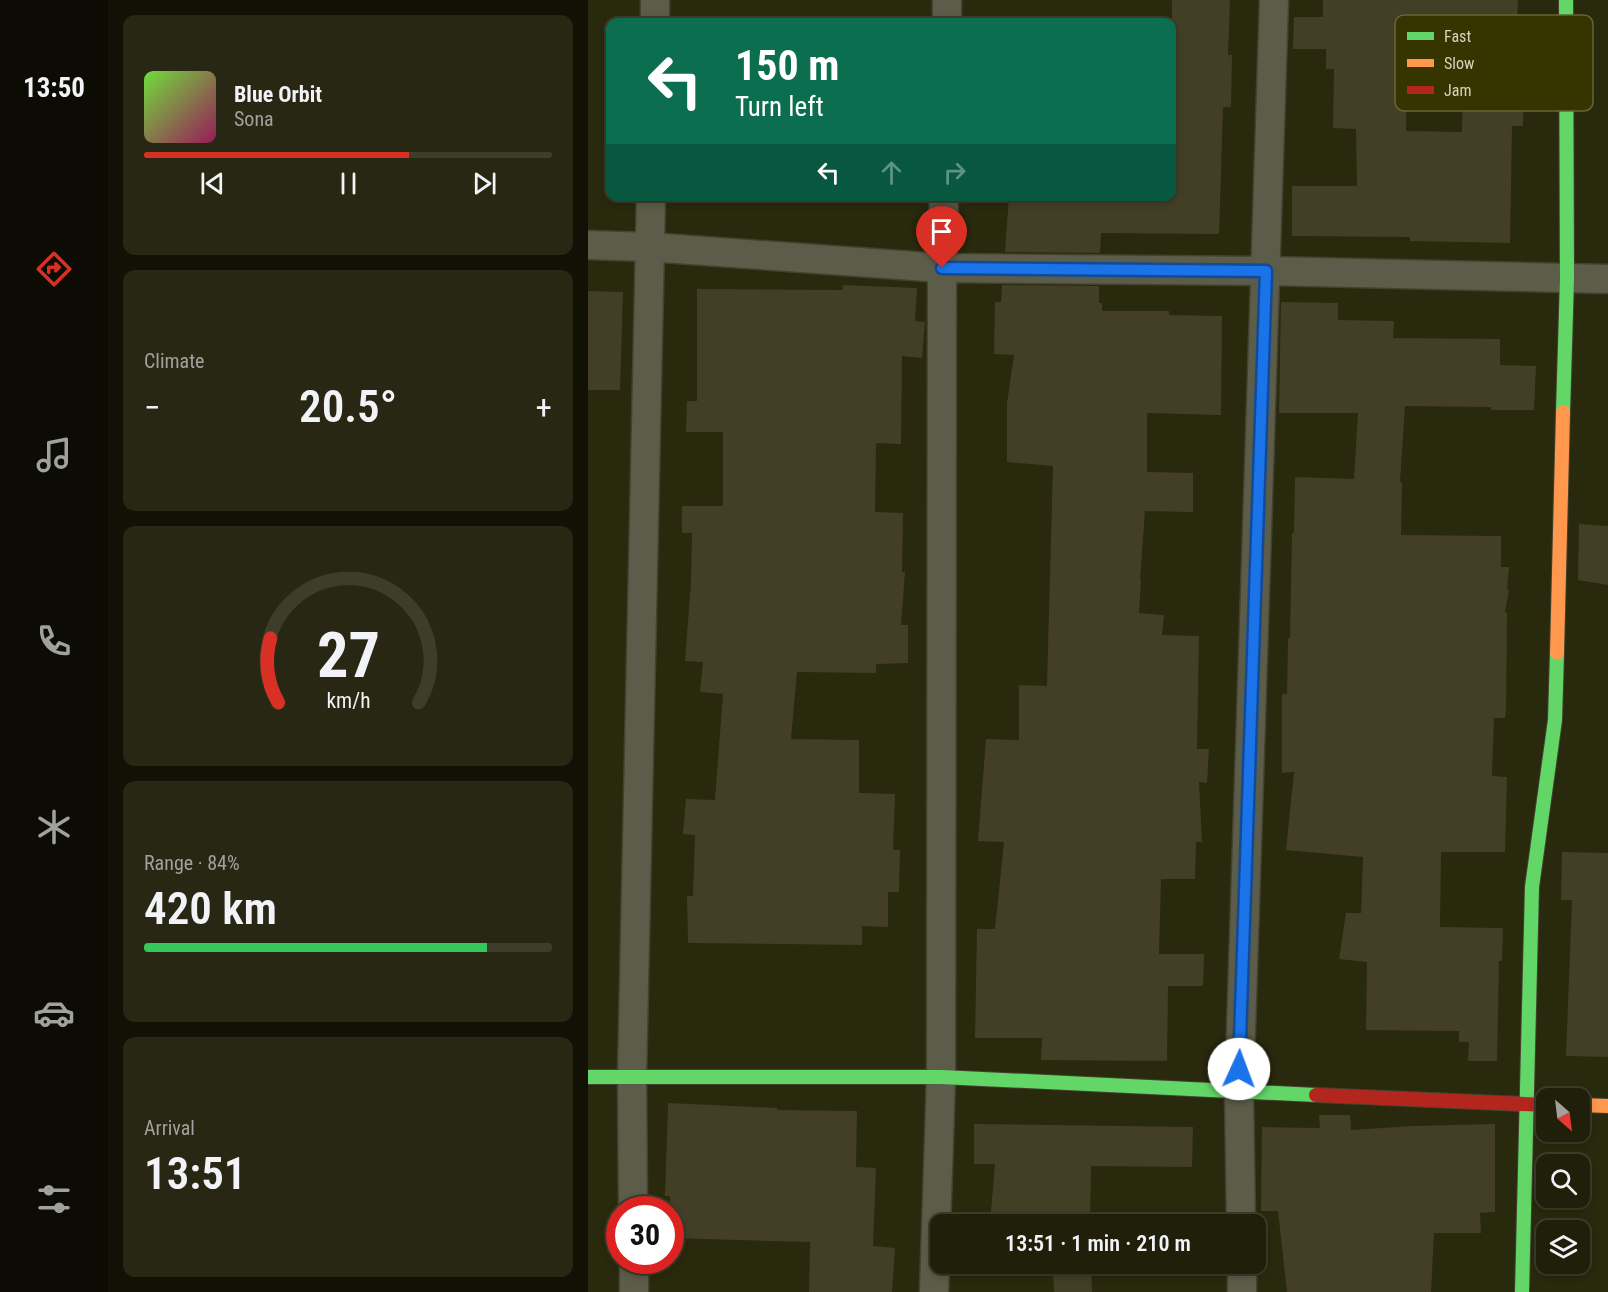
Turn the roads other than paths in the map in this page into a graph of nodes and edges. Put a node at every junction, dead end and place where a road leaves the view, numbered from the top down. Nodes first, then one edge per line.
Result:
1 (655, 0) edge
2 (947, 0) edge
3 (1274, 0) edge
4 (1566, 0) edge
5 (1566, 15) edge
6 (655, 18) edge
7 (947, 18) edge
8 (1566, 111) edge
9 (651, 201) edge
10 (944, 201) edge
11 (588, 245) edge
12 (649, 247) junction
13 (942, 268) junction
14 (1266, 271) junction
15 (1567, 279) junction
16 (1608, 279) edge
17 (588, 1077) edge
18 (632, 1077) junction
19 (941, 1077) junction
20 (1239, 1092) junction
21 (1526, 1105) junction
22 (1536, 1105) edge
23 (1590, 1105) edge
24 (1608, 1106) edge
25 (633, 1196) edge
26 (1241, 1214) edge
27 (634, 1274) edge
28 (1242, 1274) edge
29 (634, 1292) edge
30 (934, 1292) edge
31 (1242, 1292) edge
32 (1522, 1292) edge

1 - 6 street
2 - 7 street
3 - 14 street
4 - 5 street
8 - 15 street
9 - 12 street
10 - 13 street
11 - 12 street
12 - 13 street
12 - 18 street
13 - 14 street
13 - 19 street
14 - 15 street
14 - 20 street
15 - 16 street
15 - 21 street
17 - 18 street
18 - 19 street
18 - 25 street
19 - 20 street
19 - 30 street
20 - 21 street
20 - 26 street
21 - 22 street
21 - 32 street
23 - 24 street
27 - 29 street
28 - 31 street

